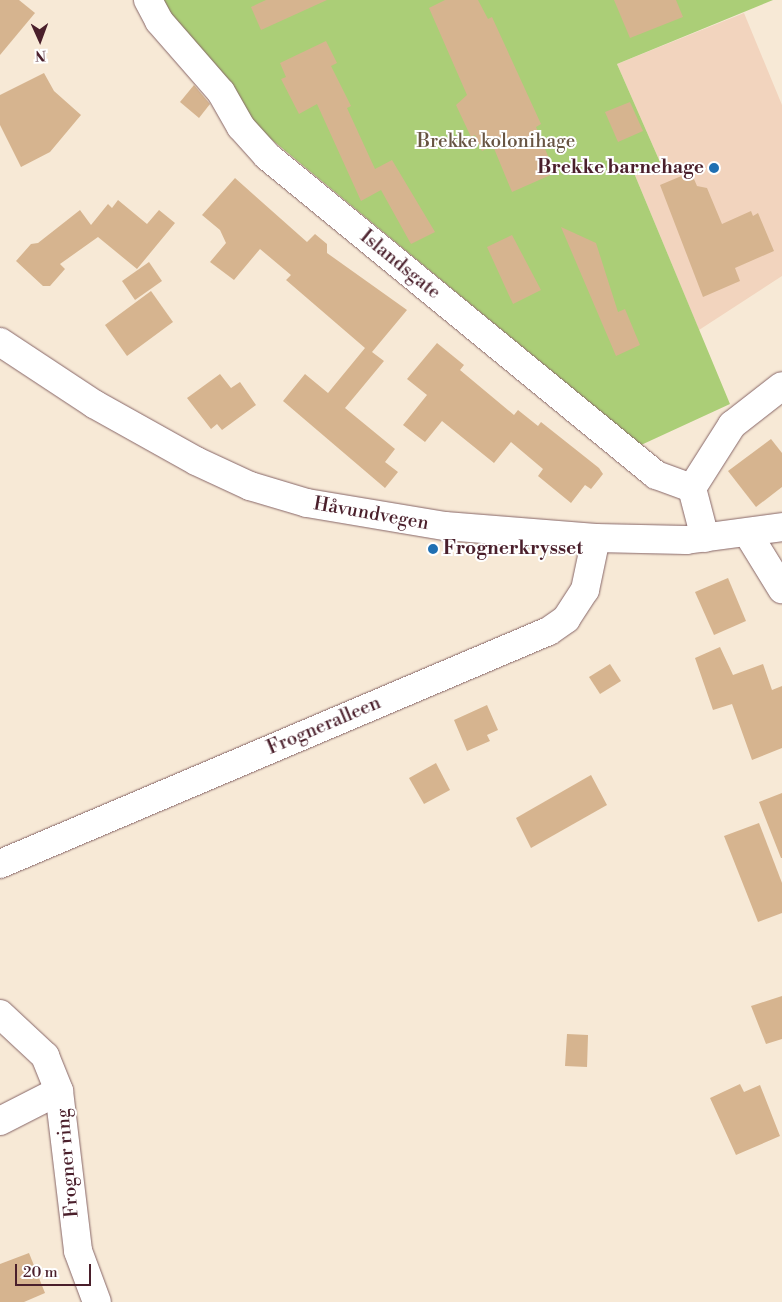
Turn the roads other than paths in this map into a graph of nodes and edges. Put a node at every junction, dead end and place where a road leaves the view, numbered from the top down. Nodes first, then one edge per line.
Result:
1 (148, 0) edge
2 (0, 342) edge
3 (782, 386) edge
4 (692, 488) junction
5 (782, 527) edge
6 (748, 534) junction
7 (596, 538) junction
8 (705, 538) junction
9 (782, 589) edge
10 (0, 864) edge
11 (0, 1014) edge
12 (59, 1090) junction
13 (0, 1121) edge
14 (97, 1302) edge

1 - 4 street, Islandsgate
2 - 7 street, Håvundvegen
3 - 4 street
4 - 8 street
5 - 6 street, Håvundvegen
6 - 8 street, Håvundvegen
6 - 9 street
7 - 8 street, Håvundvegen
7 - 10 street, Frogneralleen
11 - 12 street, Frogner ring
12 - 13 street
12 - 14 street, Frogner ring

